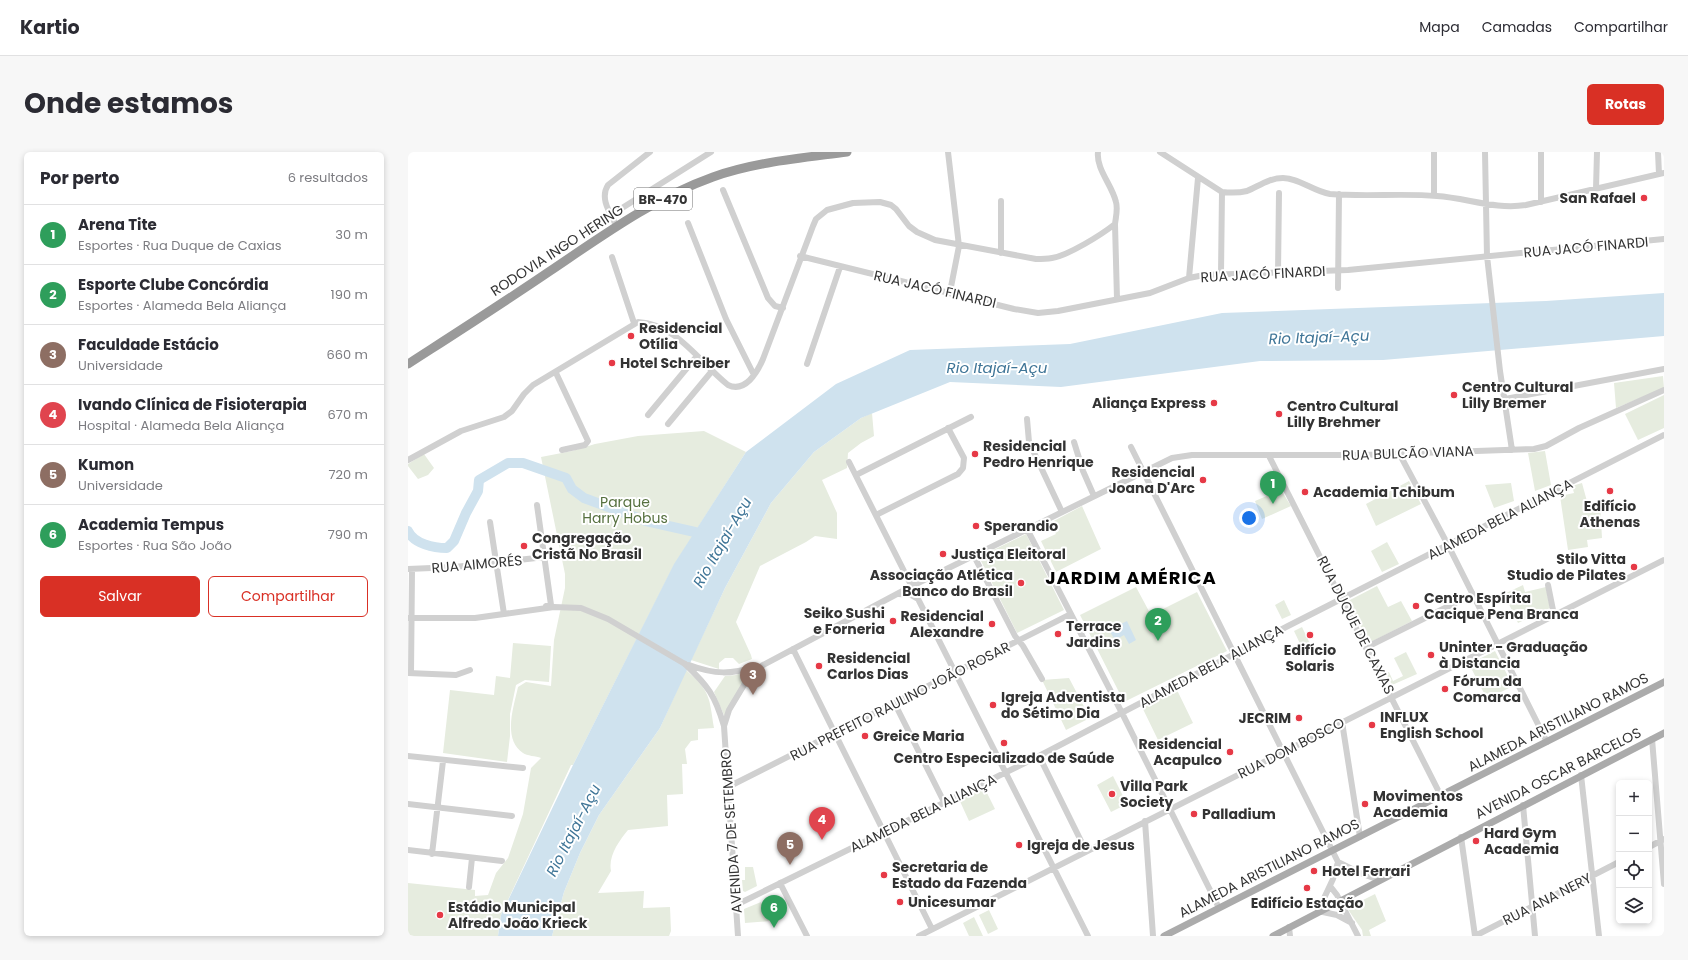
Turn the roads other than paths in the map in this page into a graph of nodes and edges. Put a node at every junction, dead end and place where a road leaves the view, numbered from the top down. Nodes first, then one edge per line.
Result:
1 (650, 152) edge
2 (712, 152) edge
3 (847, 152) edge
4 (948, 152) edge
5 (1098, 152) edge
6 (1160, 152) edge
7 (1434, 152) edge
8 (1485, 152) edge
9 (1541, 152) edge
10 (1597, 152) edge
11 (1658, 152) edge
12 (1662, 174) edge
13 (1198, 178) junction
14 (1596, 189) junction
15 (723, 190) dead end
16 (1222, 192) junction
17 (1279, 193) dead end
18 (1339, 194) junction
19 (1434, 195) junction
20 (1001, 201) dead end
21 (1541, 202) junction
22 (1486, 204) junction
23 (611, 215) junction
24 (688, 223) dead end
25 (1115, 224) junction
26 (617, 227) junction
27 (1664, 239) edge
28 (959, 246) junction
29 (1001, 253) junction
30 (800, 256) junction
31 (1487, 256) junction
32 (612, 257) dead end
33 (840, 267) junction
34 (1338, 270) junction
35 (1221, 273) junction
36 (1278, 273) junction
37 (1189, 278) junction
38 (1338, 288) dead end
39 (950, 292) junction
40 (1117, 300) junction
41 (783, 308) junction
42 (634, 323) junction
43 (697, 356) junction
44 (408, 364) edge
45 (807, 364) dead end
46 (1664, 369) edge
47 (712, 371) junction
48 (556, 373) junction
49 (754, 375) junction
50 (1664, 390) edge
51 (1505, 399) junction
52 (648, 415) dead end
53 (971, 417) dead end
54 (1027, 419) dead end
55 (668, 424) dead end
56 (948, 428) junction
57 (1662, 437) edge
58 (1074, 442) dead end
59 (1131, 447) dead end
60 (562, 450) dead end
61 (1512, 450) junction
62 (1399, 453) junction
63 (1270, 456) junction
64 (408, 460) edge
65 (849, 462) dead end
66 (1142, 472) junction
67 (856, 475) junction
68 (1094, 496) junction
69 (537, 506) dead end
70 (1062, 512) junction
71 (876, 515) junction
72 (490, 522) dead end
73 (1027, 530) junction
74 (1448, 545) junction
75 (974, 556) junction
76 (545, 557) junction
77 (1664, 560) edge
78 (496, 563) junction
79 (410, 570) edge
80 (912, 586) junction
81 (1548, 586) dead end
82 (897, 594) junction
83 (1473, 594) junction
84 (919, 599) junction
85 (1342, 599) junction
86 (504, 614) junction
87 (1071, 614) junction
88 (1554, 615) junction
89 (409, 617) edge
90 (1019, 640) junction
91 (1497, 644) junction
92 (1367, 647) junction
93 (793, 650) junction
94 (1234, 655) junction
95 (685, 664) junction
96 (763, 665) junction
97 (470, 670) dead end
98 (410, 673) edge
99 (955, 673) junction
100 (1042, 679) dead end
101 (1664, 682) edge
102 (1392, 697) junction
103 (894, 704) junction
104 (1122, 713) junction
105 (1342, 722) junction
106 (724, 726) junction
107 (1664, 733) edge
108 (834, 734) junction
109 (1652, 739) junction
110 (1547, 742) junction
111 (1283, 752) junction
112 (408, 756) edge
113 (1039, 756) junction
114 (443, 761) junction
115 (523, 768) dead end
116 (1006, 773) junction
117 (1581, 775) junction
118 (728, 787) junction
119 (1441, 796) junction
120 (944, 802) junction
121 (408, 804) edge
122 (1523, 805) junction
123 (438, 807) junction
124 (1170, 809) junction
125 (512, 816) dead end
126 (1145, 822) junction
127 (884, 832) junction
128 (1360, 837) junction
129 (1461, 837) junction
130 (1663, 840) edge
131 (1652, 846) edge
132 (408, 850) edge
133 (1333, 850) junction
134 (1086, 851) junction
135 (432, 854) junction
136 (472, 858) junction
137 (502, 861) dead end
138 (1338, 862) junction
139 (1616, 864) edge
140 (1053, 868) junction
141 (1592, 876) junction
142 (1379, 880) junction
143 (780, 883) junction
144 (1664, 884) edge
145 (1330, 886) junction
146 (469, 887) dead end
147 (1339, 900) junction
148 (736, 905) junction
149 (1532, 907) junction
150 (1219, 908) junction
151 (1318, 912) junction
152 (1352, 923) junction
153 (1289, 927) junction
154 (932, 929) junction
155 (738, 936) edge
156 (807, 936) edge
157 (919, 936) edge
158 (1088, 936) edge
159 (1153, 936) edge
160 (1164, 936) edge
161 (1273, 936) edge
162 (1290, 936) edge
163 (1358, 936) edge
164 (1475, 936) edge
165 (1535, 936) edge
166 (1599, 936) edge

1 - 23 street
2 - 23 street
3 - 26 highway, RODOVIA INGO HERING / BR-470
4 - 28 street
5 - 25 street
6 - 13 street
7 - 19 street
8 - 22 street
9 - 21 street
10 - 14 street
11 - 12 street
12 - 14 street
13 - 16 street
13 - 37 street
14 - 21 street
15 - 41 street
16 - 18 street
16 - 35 street
17 - 36 street
18 - 19 street
18 - 34 street
19 - 22 street
20 - 29 street
21 - 22 street
22 - 31 street
23 - 26 street
24 - 49 street
25 - 29 street
25 - 40 street
26 - 44 highway, RODOVIA INGO HERING / BR-470
27 - 31 street, RUA JACÓ FINARDI
28 - 29 street
28 - 30 street
28 - 39 street
30 - 33 street, RUA JACÓ FINARDI
30 - 41 street
31 - 34 street, RUA JACÓ FINARDI
31 - 51 street
32 - 42 street
33 - 39 street, RUA JACÓ FINARDI
33 - 45 street
34 - 36 street, RUA JACÓ FINARDI
34 - 38 street
35 - 36 street, RUA JACÓ FINARDI
35 - 37 street, RUA JACÓ FINARDI
37 - 40 street, RUA JACÓ FINARDI
39 - 40 street, RUA JACÓ FINARDI
41 - 49 street
42 - 43 street
42 - 48 street
43 - 47 street
43 - 52 street
46 - 51 street
47 - 49 street
47 - 55 street
48 - 60 street
48 - 64 street
50 - 61 street, RUA BULCÃO VIANA
51 - 61 street
53 - 56 street
54 - 70 street
56 - 67 street
56 - 71 street
57 - 74 street, ALAMEDA BELA ALIANÇA
58 - 68 street
59 - 66 street
61 - 62 street, RUA BULCÃO VIANA
62 - 63 street, RUA BULCÃO VIANA
62 - 74 street
63 - 66 street, RUA BULCÃO VIANA
63 - 85 street, RUA DUQUE DE CAXIAS
65 - 67 street
66 - 68 street, RUA BULCÃO VIANA
66 - 94 street
67 - 71 street
68 - 70 street, RUA BULCÃO VIANA
69 - 76 street
70 - 73 street, RUA BULCÃO VIANA
71 - 80 street
72 - 78 street
73 - 75 street, RUA BULCÃO VIANA
73 - 87 street
74 - 83 street
74 - 85 street, ALAMEDA BELA ALIANÇA
75 - 80 street, RUA BULCÃO VIANA
75 - 90 street
76 - 78 street, RUA AIMORÉS
76 - 86 street
77 - 88 street, RUA DOM BOSCO
78 - 79 street, RUA AIMORÉS
78 - 86 street
79 - 89 street
80 - 82 street, RUA BULCÃO VIANA
80 - 84 street
81 - 88 street
82 - 84 street
82 - 93 street, RUA BULCÃO VIANA
83 - 91 street
83 - 92 street
84 - 99 street
85 - 92 street, RUA DUQUE DE CAXIAS
85 - 94 street, ALAMEDA BELA ALIANÇA
86 - 89 street
87 - 90 street, RUA PREFEITO RAULINO JOÃO ROSAR
87 - 104 street
88 - 91 street, RUA DOM BOSCO
89 - 95 street, bridge
89 - 98 street
90 - 99 street, RUA PREFEITO RAULINO JOÃO ROSAR
90 - 100 street
91 - 102 street, RUA DOM BOSCO
91 - 110 street
92 - 102 street, RUA DUQUE DE CAXIAS
93 - 96 street, RUA BULCÃO VIANA
93 - 108 street
94 - 104 street, ALAMEDA BELA ALIANÇA
94 - 111 street
95 - 96 street
95 - 106 street
96 - 106 street
97 - 98 street
99 - 103 street, RUA PREFEITO RAULINO JOÃO ROSAR
99 - 116 street
101 - 110 main road, ALAMEDA ARISTILIANO RAMOS
102 - 105 street, RUA DOM BOSCO
102 - 119 street, RUA DUQUE DE CAXIAS
103 - 108 street, RUA PREFEITO RAULINO JOÃO ROSAR
103 - 120 street
104 - 113 street, ALAMEDA BELA ALIANÇA
104 - 124 street
105 - 111 street, RUA DOM BOSCO
105 - 128 street
106 - 118 street, AVENIDA 7 DE SETEMBRO
107 - 109 main road, AVENIDA OSCAR BARCELOS
108 - 118 street, RUA PREFEITO RAULINO JOÃO ROSAR
108 - 127 street
109 - 117 main road, AVENIDA OSCAR BARCELOS
109 - 130 street
110 - 119 main road, ALAMEDA ARISTILIANO RAMOS
111 - 124 street, RUA DOM BOSCO
111 - 133 street
112 - 114 street
113 - 116 street, ALAMEDA BELA ALIANÇA
113 - 134 street
114 - 115 street
114 - 123 street
116 - 120 street, ALAMEDA BELA ALIANÇA
116 - 140 street
117 - 122 main road, AVENIDA OSCAR BARCELOS
117 - 141 street
118 - 148 street, AVENIDA 7 DE SETEMBRO
119 - 128 main road, ALAMEDA ARISTILIANO RAMOS
120 - 127 street, ALAMEDA BELA ALIANÇA
121 - 123 street
122 - 129 main road, AVENIDA OSCAR BARCELOS
122 - 149 street
123 - 125 street
123 - 135 street
124 - 126 street, RUA DOM BOSCO
124 - 150 street
126 - 134 street, RUA DOM BOSCO
126 - 159 street
127 - 143 street, ALAMEDA BELA ALIANÇA
127 - 154 street
128 - 133 main road, ALAMEDA ARISTILIANO RAMOS
129 - 142 main road, AVENIDA OSCAR BARCELOS
129 - 164 street
130 - 131 street
130 - 144 street
132 - 135 street
133 - 138 street
133 - 150 main road, ALAMEDA ARISTILIANO RAMOS
134 - 140 street, RUA DOM BOSCO
135 - 136 street
136 - 137 street
136 - 146 street
138 - 142 street
138 - 145 street
139 - 141 street, RUA ANA NERY
140 - 154 street, RUA DOM BOSCO
140 - 158 street
141 - 149 street, RUA ANA NERY
141 - 166 street
142 - 147 main road, AVENIDA OSCAR BARCELOS
143 - 148 street, ALAMEDA BELA ALIANÇA
143 - 156 street
145 - 147 street
145 - 151 street
147 - 151 main road, AVENIDA OSCAR BARCELOS
147 - 152 street
148 - 155 street, AVENIDA 7 DE SETEMBRO
149 - 164 street, RUA ANA NERY
149 - 165 street
150 - 160 main road, ALAMEDA ARISTILIANO RAMOS
151 - 152 street
151 - 153 main road, AVENIDA OSCAR BARCELOS
152 - 163 street
153 - 161 main road, AVENIDA OSCAR BARCELOS
153 - 162 street
154 - 157 street, RUA DOM BOSCO

